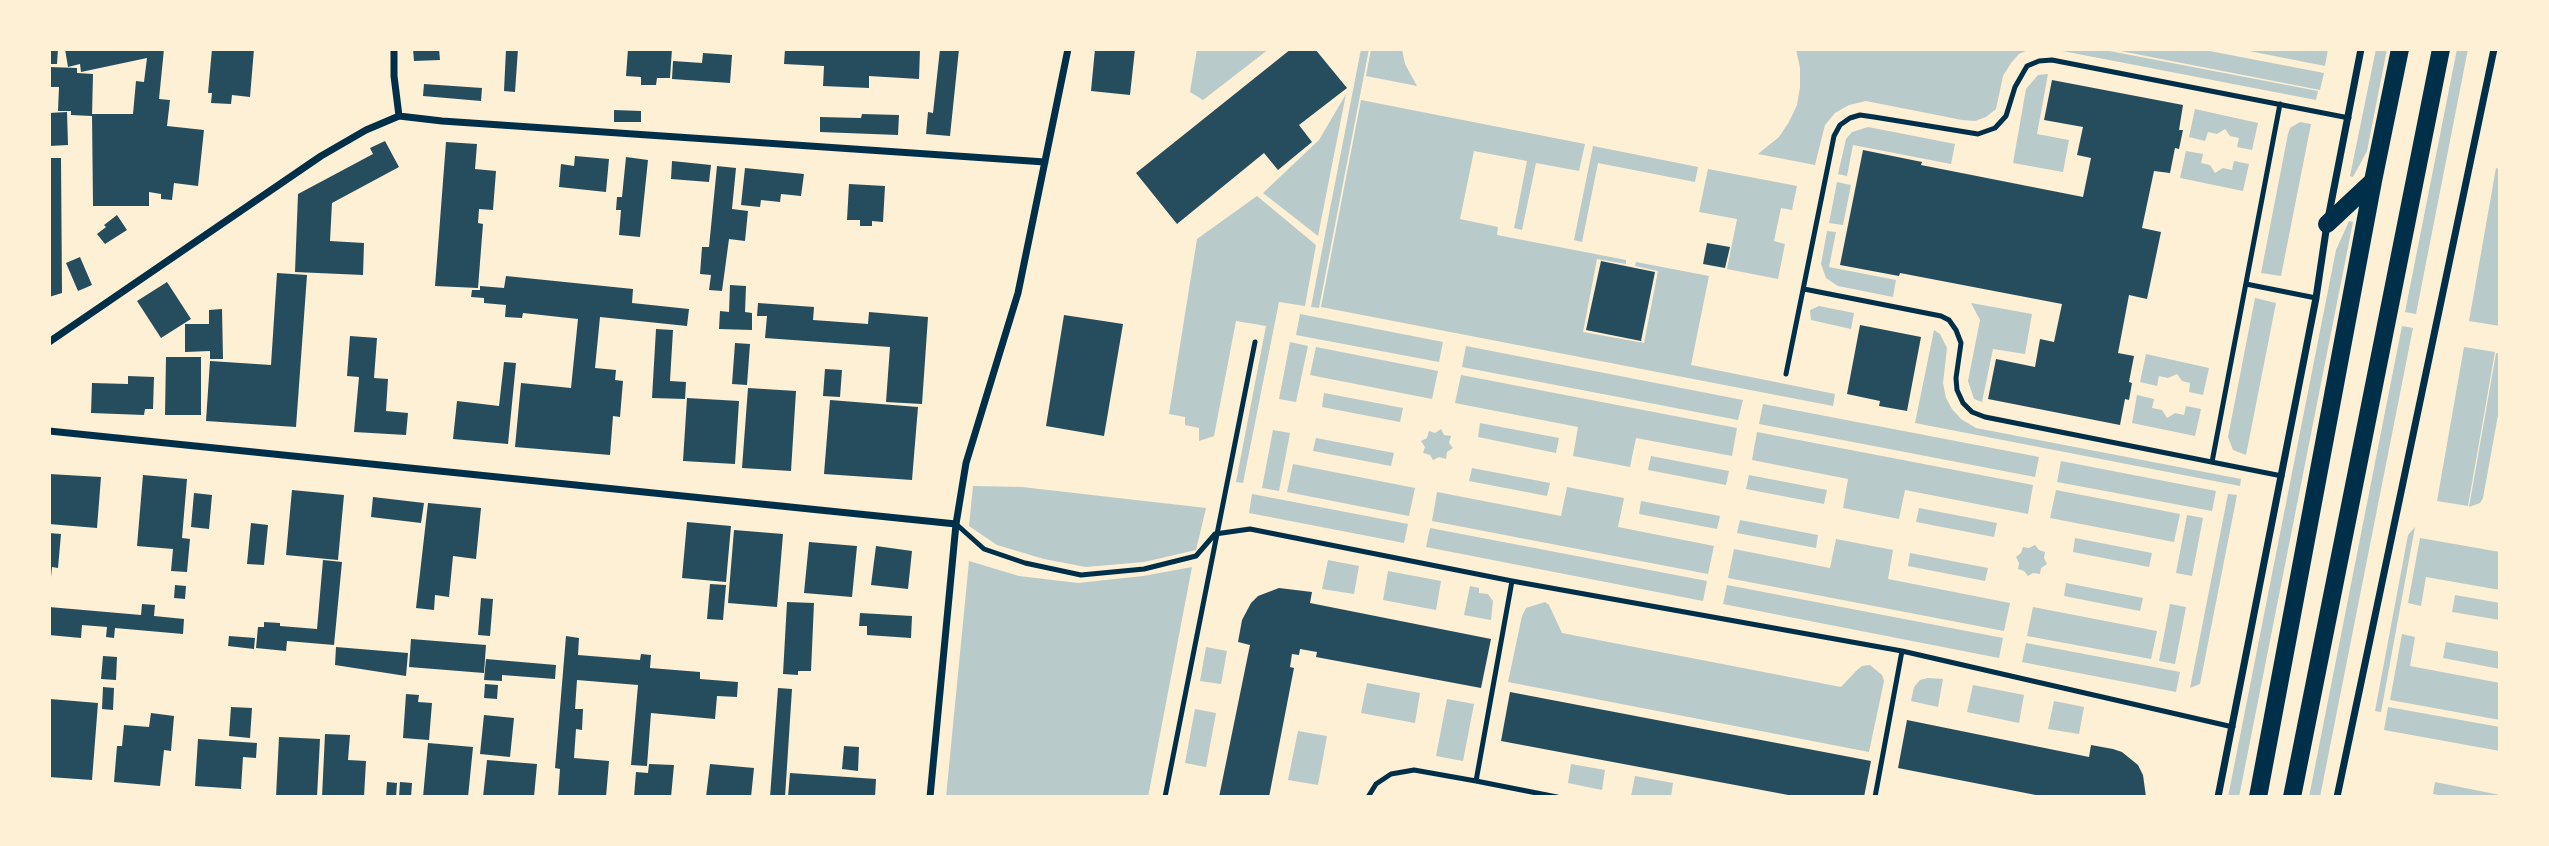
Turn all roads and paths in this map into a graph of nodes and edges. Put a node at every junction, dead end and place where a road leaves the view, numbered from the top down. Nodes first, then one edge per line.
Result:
1 (394, 49) edge
2 (1068, 49) edge
3 (2361, 49) edge
4 (2400, 49) edge
5 (2441, 49) edge
6 (2494, 49) edge
7 (2280, 104) junction
8 (399, 116) junction
9 (2349, 118) junction
10 (1045, 162) junction
11 (2373, 181) junction
12 (2327, 225) junction
13 (2246, 284) junction
14 (1804, 289) junction
15 (2316, 298) junction
16 (49, 342) edge
17 (1255, 342) dead end
18 (1786, 374) dead end
19 (49, 431) edge
20 (2212, 462) junction
21 (2282, 476) junction
22 (956, 524) junction
23 (1216, 534) junction
24 (1511, 581) junction
25 (1902, 651) junction
26 (2234, 727) junction
27 (1476, 781) junction
28 (930, 797) edge
29 (1165, 797) edge
30 (1368, 797) edge
31 (1557, 797) edge
32 (1875, 797) edge
33 (2218, 797) edge
34 (2258, 797) edge
35 (2292, 797) edge
36 (2337, 797) edge

1 - 8 street
2 - 10 street
3 - 9 street
4 - 11 main road
5 - 35 main road
6 - 36 street
7 - 9 lane
7 - 13 lane
7 - 14 lane
8 - 10 street
8 - 16 street
9 - 12 street
10 - 22 street
11 - 12 main road
11 - 34 main road
12 - 15 street
13 - 15 lane
13 - 20 lane
14 - 18 lane
14 - 20 lane
15 - 21 street
17 - 23 lane
19 - 22 street
20 - 21 lane
21 - 26 street
22 - 23 lane
22 - 28 street
23 - 24 lane
23 - 29 lane
24 - 25 lane
24 - 27 lane
25 - 26 lane
25 - 32 lane
26 - 33 street
27 - 30 lane
27 - 31 lane

